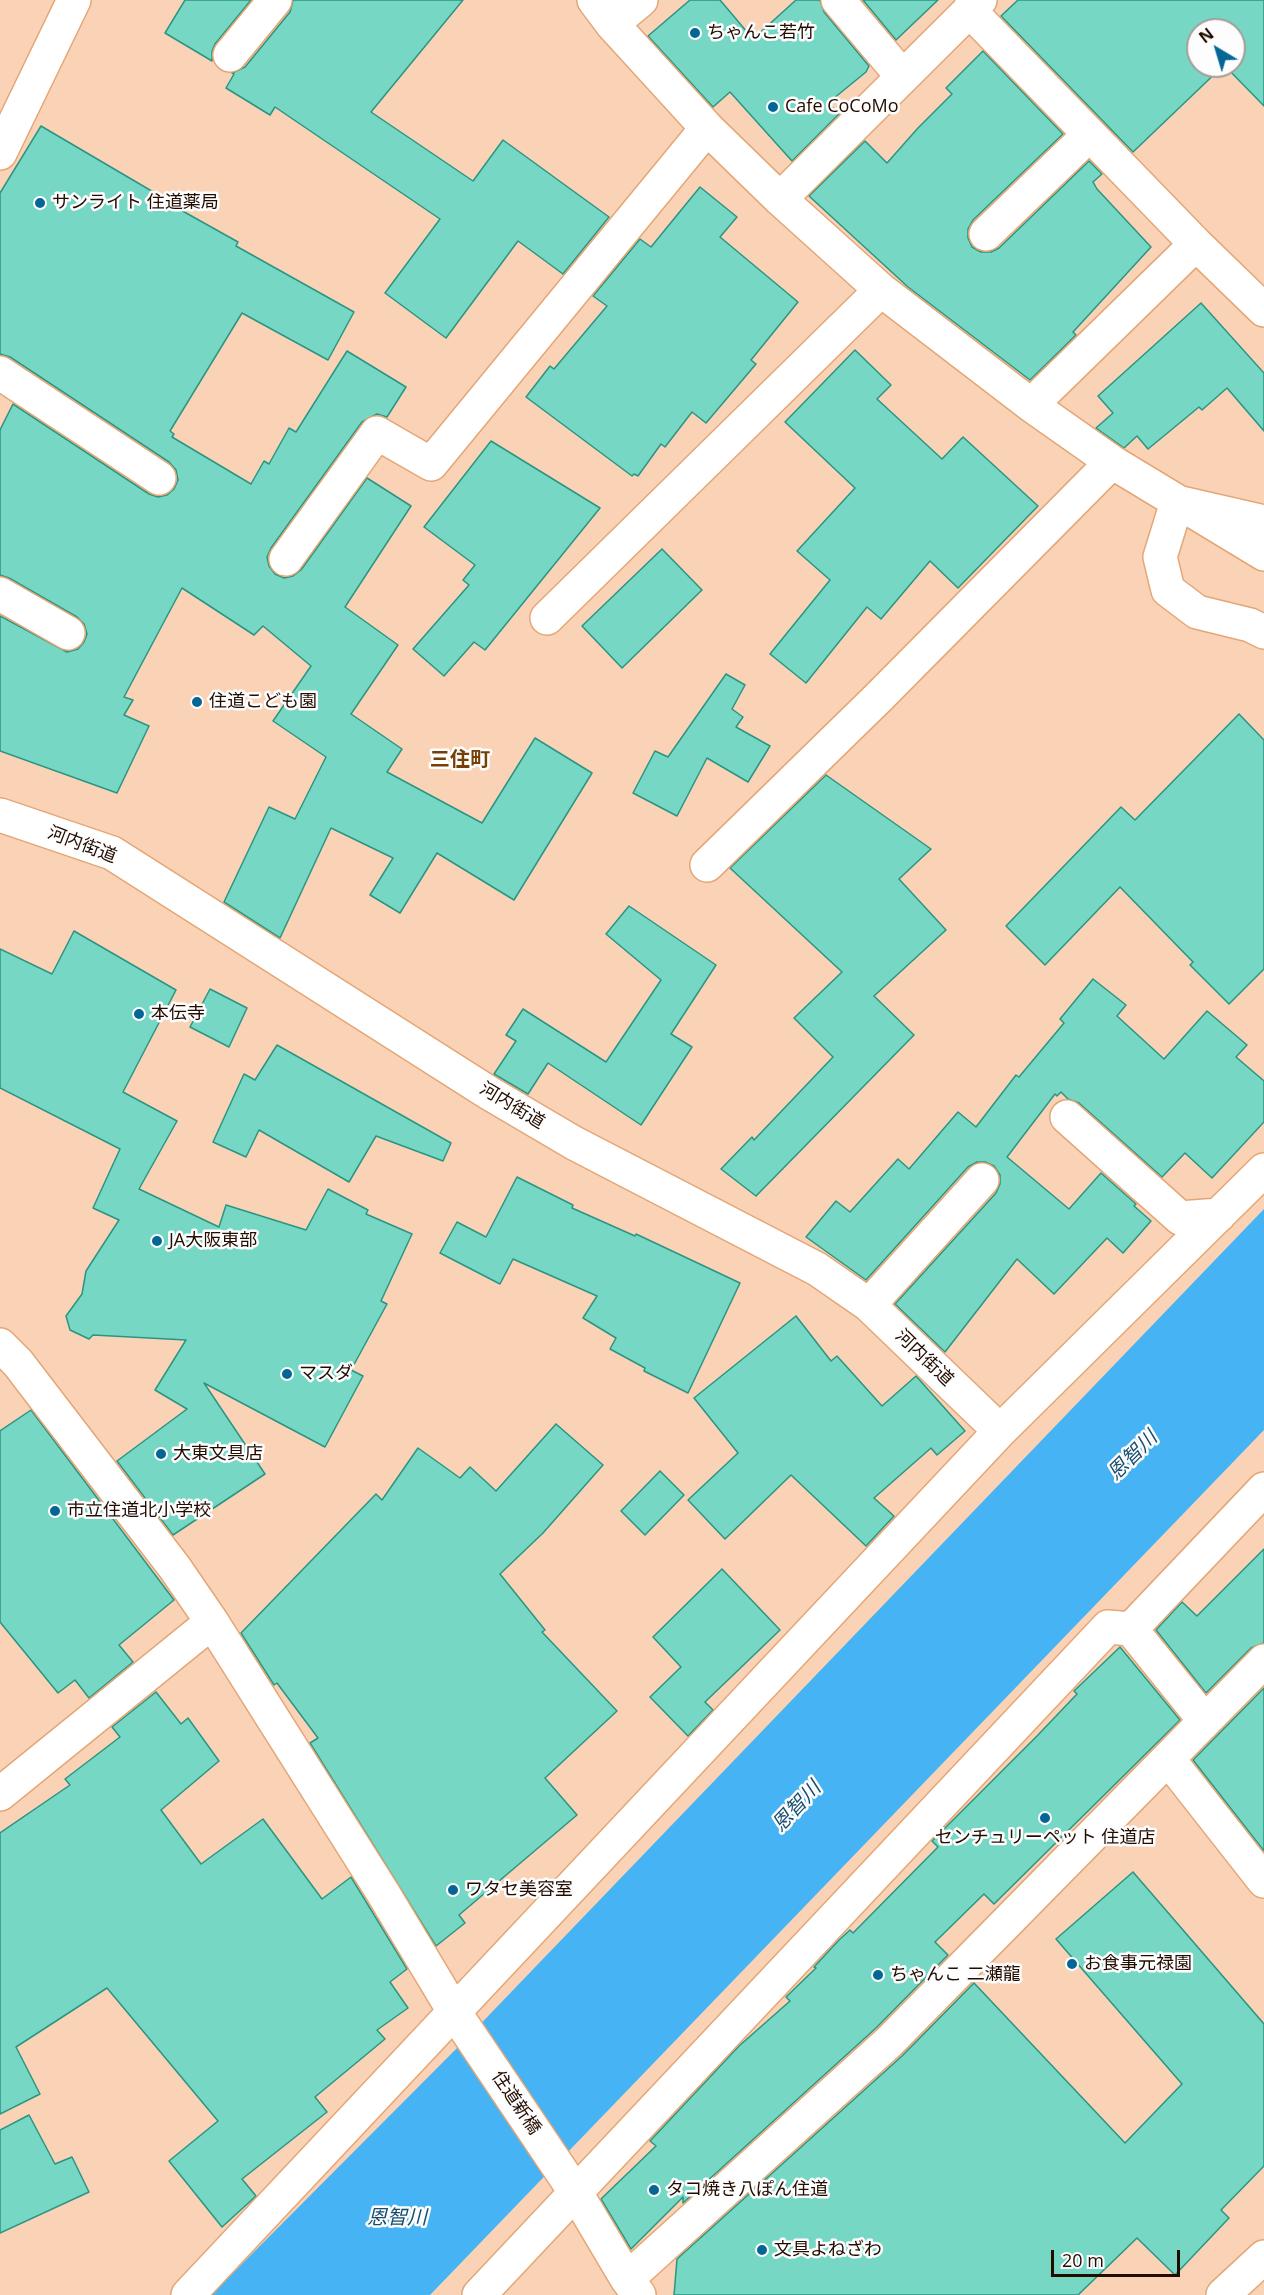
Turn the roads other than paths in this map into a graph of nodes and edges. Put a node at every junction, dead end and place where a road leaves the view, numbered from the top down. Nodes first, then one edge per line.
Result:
1 (74, 0) edge
2 (275, 0) edge
3 (640, 0) edge
4 (838, 0) edge
5 (974, 5) edge
6 (603, 12) edge
7 (230, 55) dead end
8 (902, 76) junction
9 (707, 128) junction
10 (1089, 135) junction
11 (0, 153) edge
12 (780, 199) junction
13 (986, 234) dead end
14 (1196, 244) junction
15 (881, 290) junction
16 (1264, 310) edge
17 (0, 373) edge
18 (1031, 405) junction
19 (1112, 462) junction
20 (159, 478) dead end
21 (1177, 502) junction
22 (1264, 522) edge
23 (1264, 554) edge
24 (286, 559) dead end
25 (0, 594) edge
26 (547, 618) dead end
27 (1264, 632) edge
28 (68, 633) dead end
29 (0, 815) edge
30 (707, 865) dead end
31 (1067, 1117) dead end
32 (1264, 1170) edge
33 (982, 1180) dead end
34 (1219, 1215) junction
35 (869, 1305) junction
36 (0, 1345) edge
37 (1000, 1431) junction
38 (1264, 1489) edge
39 (212, 1622) junction
40 (1131, 1629) junction
41 (1264, 1661) edge
42 (1205, 1721) junction
43 (1169, 1760) junction
44 (0, 1794) edge
45 (1264, 1881) edge
46 (455, 2013) junction
47 (576, 2193) junction
48 (1264, 2257) edge
49 (633, 2287) edge
50 (188, 2295) edge
51 (479, 2295) edge
52 (1223, 2295) edge

1 - 11 street
2 - 7 street
3 - 6 street
4 - 8 street
5 - 8 street
5 - 10 street
6 - 9 street
8 - 12 street
9 - 12 street
9 - 24 street
10 - 13 street
10 - 14 street
12 - 15 street
14 - 16 street
14 - 18 street
15 - 18 street
15 - 26 street
17 - 20 street
18 - 19 street
19 - 21 street
19 - 30 street
21 - 22 street
21 - 23 street
21 - 27 street
25 - 28 street
29 - 35 street, 河内街道
31 - 34 street
32 - 34 street
33 - 35 street
34 - 37 street
35 - 37 street, 河内街道
36 - 39 street, 住道新橋
37 - 46 street
38 - 40 street
39 - 44 street
39 - 46 street, 住道新橋
40 - 42 street
40 - 47 street
41 - 42 street
42 - 43 street
43 - 45 street
43 - 49 street
46 - 47 street, 住道新橋
46 - 50 street
47 - 49 street, 住道新橋
47 - 51 street
48 - 52 street

